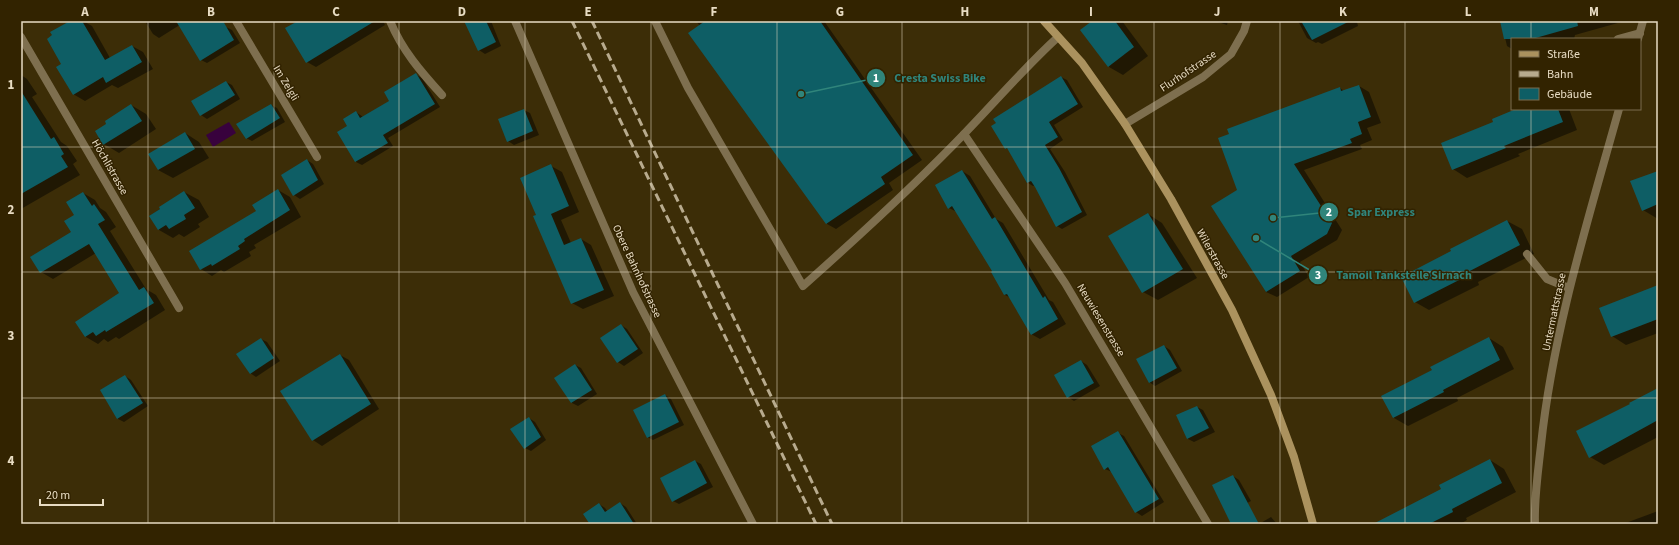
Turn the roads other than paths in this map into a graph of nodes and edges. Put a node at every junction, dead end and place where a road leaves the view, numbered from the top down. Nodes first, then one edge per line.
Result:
1 (236, 21) edge
2 (390, 21) edge
3 (515, 21) edge
4 (656, 21) edge
5 (1044, 21) edge
6 (1247, 21) edge
7 (1643, 21) edge
8 (1639, 36) edge
9 (21, 37) edge
10 (1058, 37) junction
11 (1625, 38) edge
12 (442, 95) dead end
13 (1619, 110) edge
14 (1125, 124) junction
15 (964, 134) junction
16 (317, 157) dead end
17 (1527, 254) dead end
18 (1569, 288) junction
19 (179, 308) dead end
20 (753, 524) edge
21 (1208, 524) edge
22 (1313, 524) edge
23 (1535, 524) edge

1 - 16 street, Im Zelgli
2 - 12 street
3 - 20 street, Obere Bahnhofstrasse
4 - 15 street
5 - 10 main road, Wilerstrasse
6 - 14 street, Flurhofstrasse
7 - 8 street
8 - 11 street
9 - 19 street, Höchlistrasse
10 - 14 main road, Wilerstrasse
10 - 15 street
13 - 18 street, Untermattstrasse
14 - 22 main road, Wilerstrasse
15 - 21 street, Neuwiesenstrasse
17 - 18 street
18 - 23 street, Untermattstrasse

